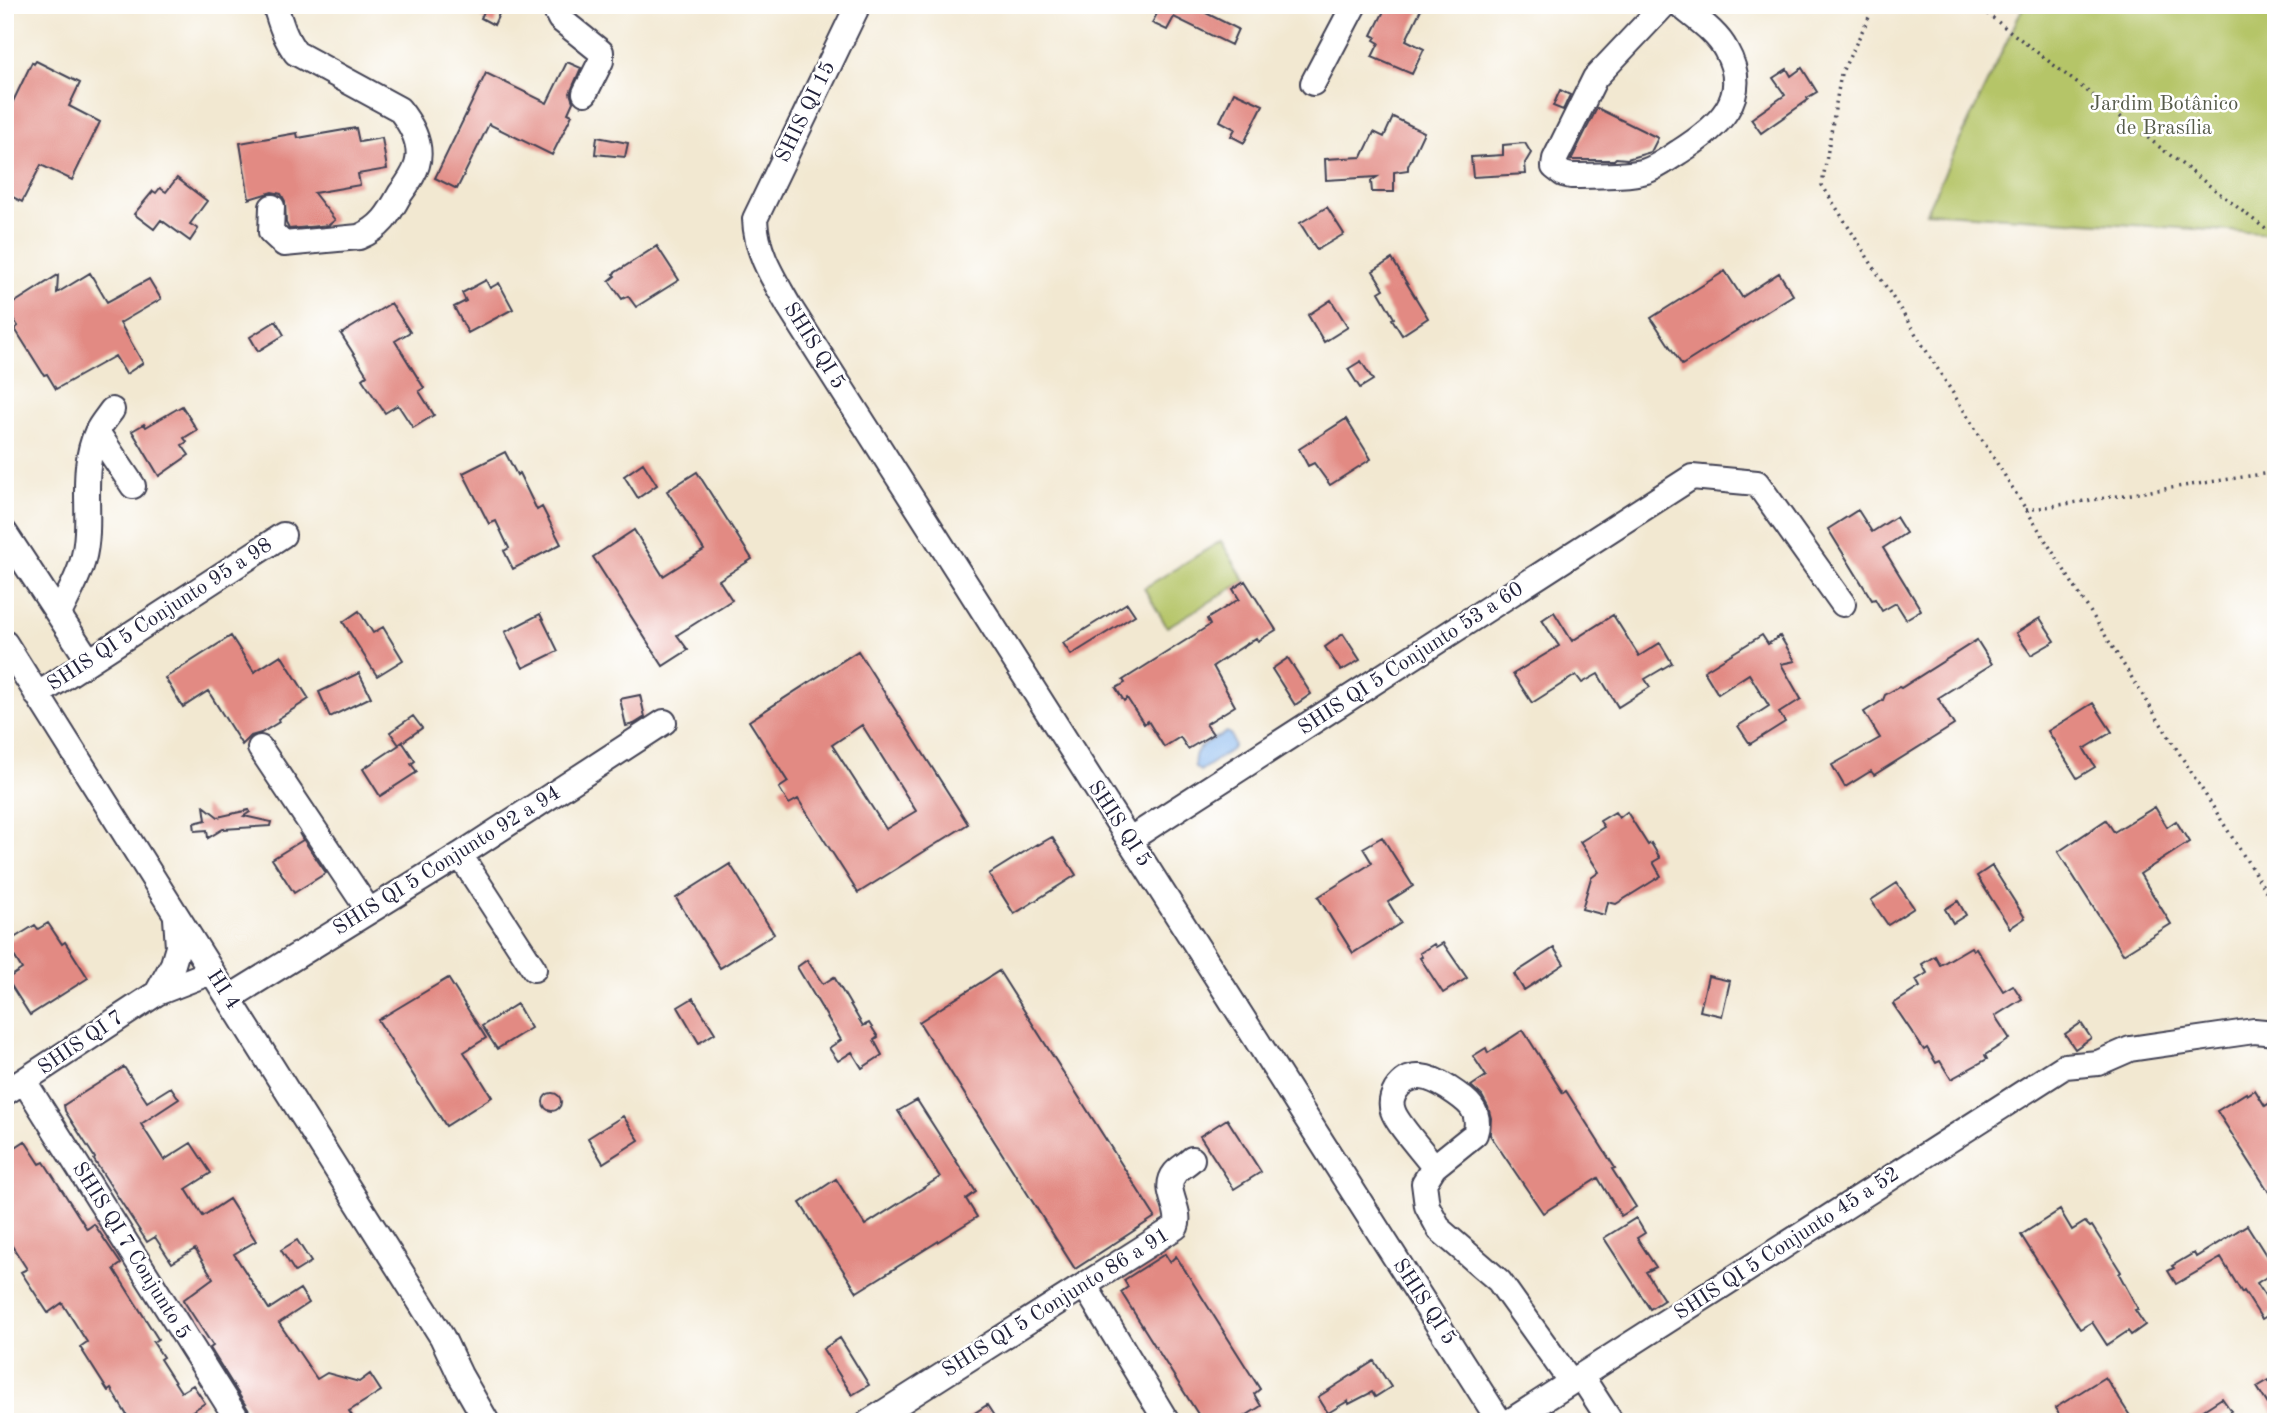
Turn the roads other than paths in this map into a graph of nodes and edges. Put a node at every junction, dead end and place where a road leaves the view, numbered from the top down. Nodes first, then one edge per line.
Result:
1 (275, 5) edge
2 (553, 5) edge
3 (858, 5) edge
4 (1354, 5) edge
5 (1664, 5) edge
6 (1680, 5) edge
7 (1313, 83) dead end
8 (585, 93) dead end
9 (272, 207) dead end
10 (755, 219) joint
11 (112, 410) dead end
12 (97, 432) junction
13 (133, 486) dead end
14 (5, 533) edge
15 (283, 535) dead end
16 (1843, 604) dead end
17 (58, 614) junction
18 (5, 643) edge
19 (89, 661) junction
20 (37, 695) junction
21 (664, 722) dead end
22 (260, 748) dead end
23 (1129, 840) junction
24 (460, 855) junction
25 (369, 911) junction
26 (176, 916) junction
27 (534, 969) dead end
28 (211, 972) junction
29 (157, 993) junction
30 (229, 998) junction
31 (2276, 1033) edge
32 (15, 1087) edge
33 (1192, 1159) dead end
34 (1434, 1167) dead end
35 (1085, 1286) junction
36 (442, 1337) junction
37 (1576, 1379) junction
38 (239, 1422) edge
39 (487, 1422) edge
40 (505, 1422) edge
41 (869, 1422) edge
42 (1167, 1422) edge
43 (1500, 1422) edge
44 (1509, 1422) edge
45 (1611, 1422) edge

1 - 9 street
2 - 8 street
3 - 10 street, SHIS QI 15
4 - 7 street
5 - 6 street
10 - 23 street, SHIS QI 5
11 - 12 street
12 - 13 street
12 - 17 street
14 - 17 street
15 - 19 street, SHIS QI 5 Conjunto 95 a 98
16 - 23 street, SHIS QI 5 Conjunto 53 a 60
17 - 19 street
18 - 20 street, HI 4
19 - 20 street, SHIS QI 5 Conjunto 95 a 98
20 - 26 street, HI 4
21 - 24 street, SHIS QI 5 Conjunto 92 a 94
22 - 25 street
23 - 43 street, SHIS QI 5
24 - 25 street, SHIS QI 5 Conjunto 92 a 94
24 - 27 street
25 - 30 street, SHIS QI 5 Conjunto 92 a 94
26 - 28 street, HI 4
26 - 29 street, SHIS QI 7
28 - 29 street, SHIS QI 7
28 - 30 street, HI 4
29 - 32 street, SHIS QI 7
30 - 36 street, HI 4
31 - 37 street, SHIS QI 5 Conjunto 45 a 52
32 - 38 street, SHIS QI 7 Conjunto 5
33 - 35 street, SHIS QI 5 Conjunto 86 a 91
34 - 37 street
35 - 41 street, SHIS QI 5 Conjunto 86 a 91
35 - 42 street
36 - 39 street, HI 4
36 - 40 street, HI 4
37 - 44 street, SHIS QI 5 Conjunto 45 a 52
37 - 45 street

